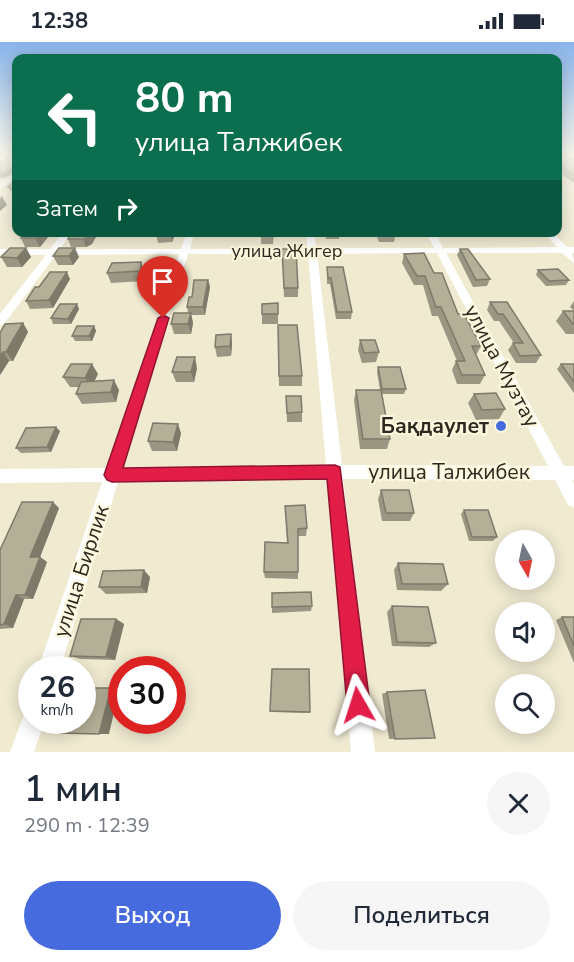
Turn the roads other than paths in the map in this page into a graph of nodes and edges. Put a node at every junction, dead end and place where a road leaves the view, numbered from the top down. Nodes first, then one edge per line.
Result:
1 (64, 237) edge
2 (189, 237) edge
3 (311, 237) edge
4 (433, 237) edge
5 (554, 237) edge
6 (569, 250) edge
7 (185, 251) junction
8 (312, 251) junction
9 (440, 251) junction
10 (0, 252) edge
11 (52, 252) junction
12 (574, 260) edge
13 (0, 322) edge
14 (335, 472) junction
15 (567, 473) edge
16 (112, 475) junction
17 (0, 476) edge
18 (574, 500) edge
19 (53, 656) edge
20 (28, 734) edge
21 (22, 752) edge
22 (363, 752) edge

1 - 11 street
2 - 7 street, улица Бирлик
3 - 8 street
4 - 9 street, улица Музтау
5 - 6 street
6 - 9 street, улица Жигер
6 - 12 street
7 - 8 street, улица Жигер
7 - 11 street, улица Жигер
7 - 16 street, улица Бирлик
8 - 9 street, улица Жигер
8 - 14 street
9 - 15 street, улица Музтау
10 - 11 street, улица Жигер
11 - 13 street
14 - 15 street, улица Талжибек
14 - 16 street, улица Талжибек
14 - 22 street
15 - 18 street, улица Музтау
16 - 17 street, улица Талжибек
16 - 19 street, улица Бирлик
20 - 21 street

